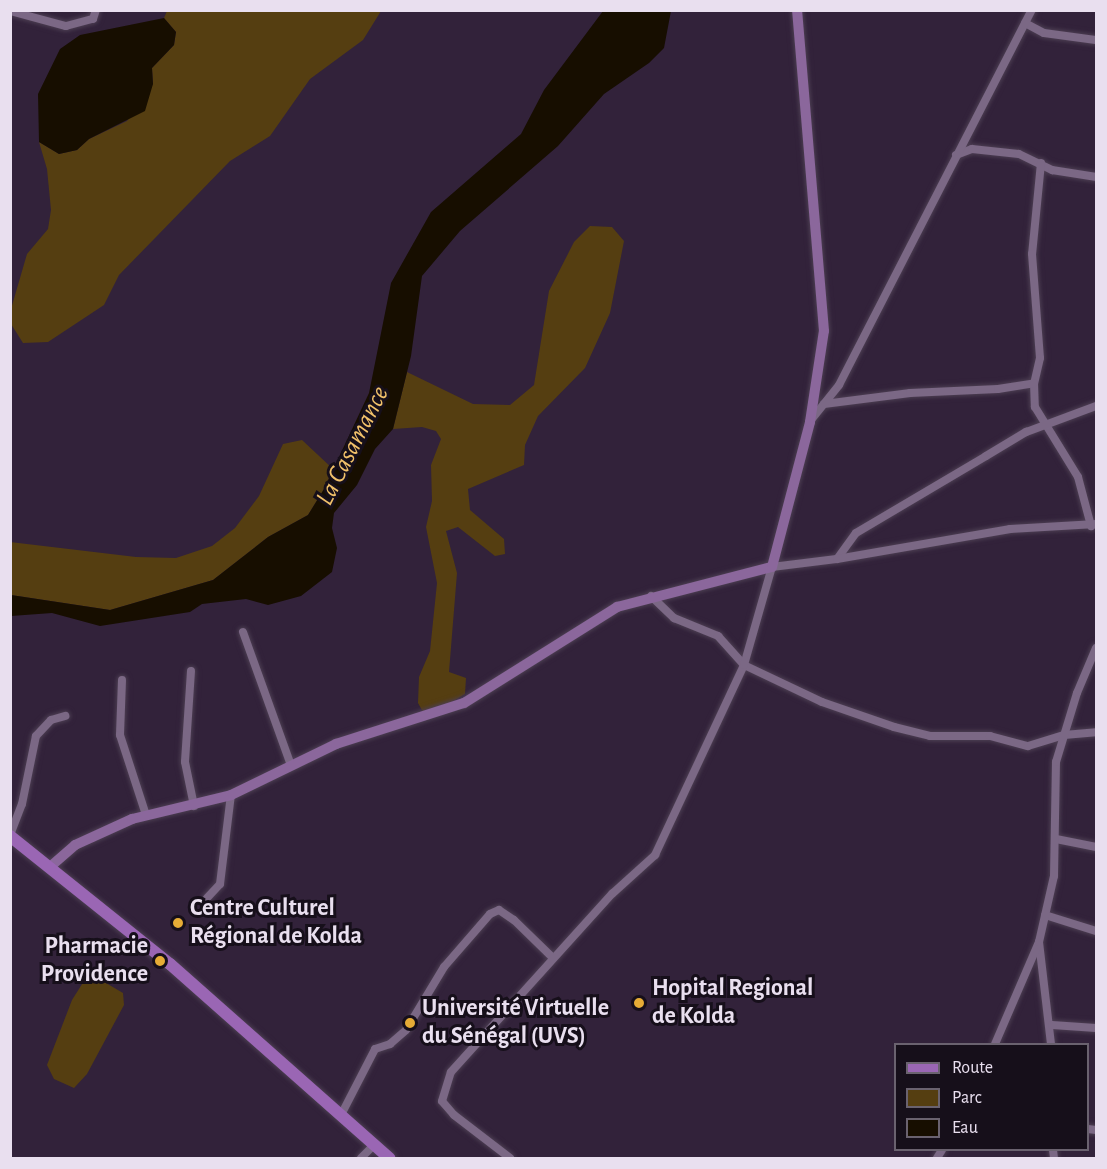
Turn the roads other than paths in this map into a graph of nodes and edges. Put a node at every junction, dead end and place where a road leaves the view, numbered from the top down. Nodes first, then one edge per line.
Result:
1 (96, 10) edge
2 (797, 10) edge
3 (1032, 10) edge
4 (10, 11) edge
5 (1025, 23) junction
6 (1096, 40) edge
7 (956, 155) junction
8 (1041, 163) junction
9 (1096, 177) edge
10 (1034, 383) junction
11 (824, 404) junction
12 (1096, 406) edge
13 (810, 422) junction
14 (1044, 425) junction
15 (1094, 525) edge
16 (837, 559) junction
17 (772, 567) junction
18 (651, 596) junction
19 (243, 632) dead end
20 (1096, 648) edge
21 (744, 665) junction
22 (191, 671) dead end
23 (122, 680) dead end
24 (65, 716) dead end
25 (1096, 732) edge
26 (1064, 735) junction
27 (291, 765) junction
28 (231, 795) junction
29 (194, 806) junction
30 (146, 815) junction
31 (10, 836) edge
32 (1056, 839) junction
33 (1096, 847) edge
34 (51, 866) junction
35 (207, 898) dead end
36 (1045, 915) junction
37 (1096, 931) edge
38 (1039, 942) junction
39 (553, 958) junction
40 (1052, 1025) junction
41 (1096, 1028) edge
42 (995, 1043) edge
43 (1051, 1043) edge
44 (341, 1115) junction
45 (374, 1145) junction
46 (361, 1158) edge
47 (389, 1158) edge
48 (510, 1158) edge

1 - 4 street
2 - 13 street
3 - 5 street
5 - 6 street
5 - 7 street
7 - 8 street
7 - 11 street
8 - 9 street
8 - 10 street
10 - 11 street
10 - 14 street
11 - 13 street
12 - 14 street
13 - 17 street
14 - 15 street
14 - 16 street
15 - 16 street
16 - 17 street
17 - 18 street
17 - 21 street
18 - 21 street
18 - 27 street
19 - 27 street
20 - 26 street
21 - 26 street
21 - 39 street
22 - 29 street
23 - 30 street
24 - 31 street
25 - 26 street
26 - 32 street
27 - 28 street
28 - 29 street
28 - 35 street
29 - 30 street
30 - 34 street
31 - 34 main road
32 - 33 street
32 - 36 street
34 - 44 main road
36 - 37 street
36 - 38 street
38 - 40 street
38 - 42 street
39 - 44 street
39 - 48 street
40 - 41 street
40 - 43 street
44 - 45 main road
45 - 46 street
45 - 47 main road

